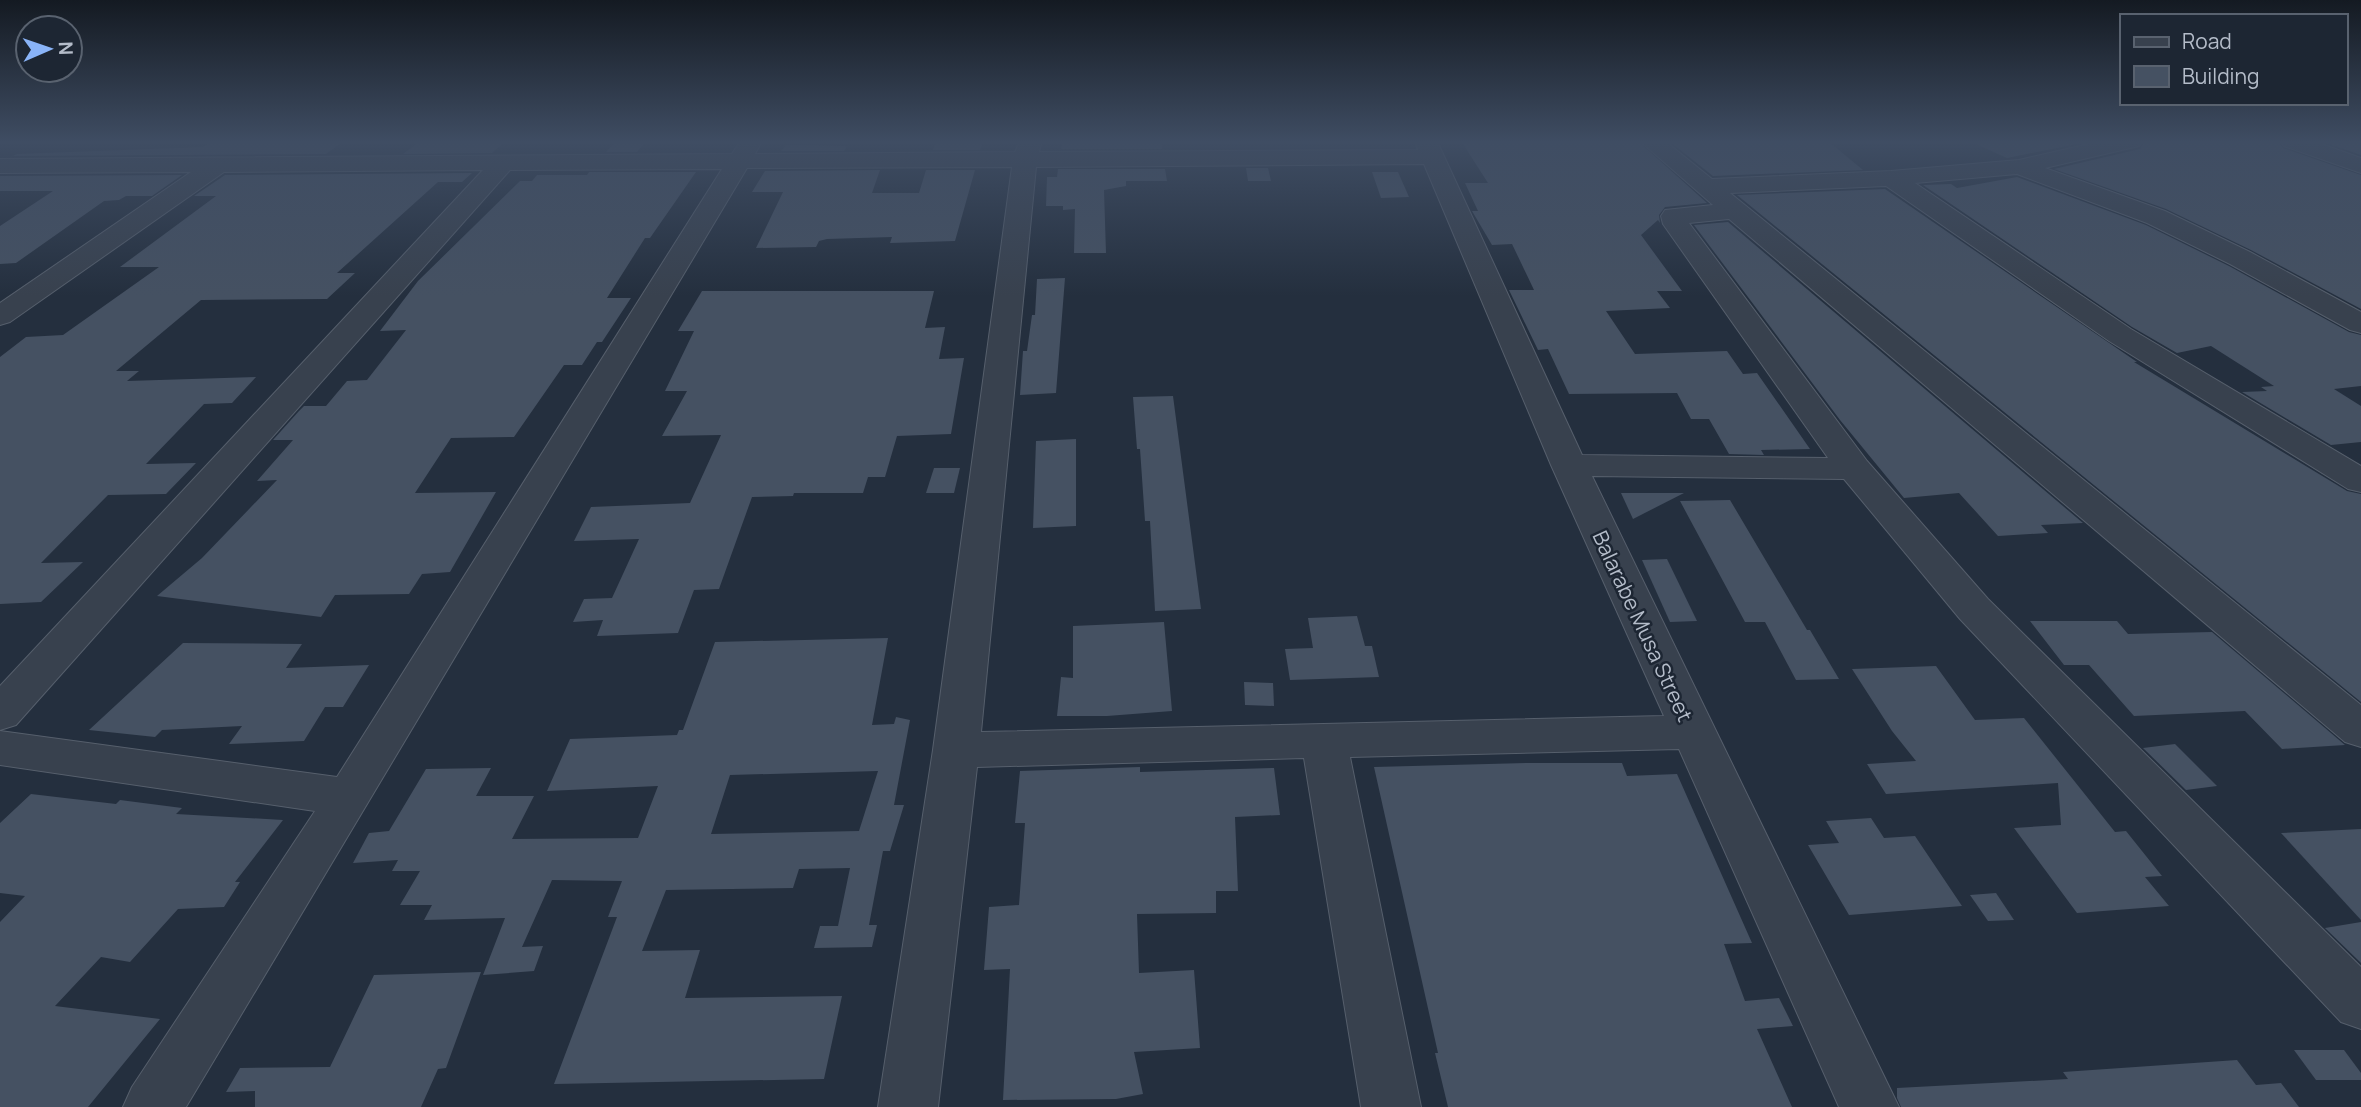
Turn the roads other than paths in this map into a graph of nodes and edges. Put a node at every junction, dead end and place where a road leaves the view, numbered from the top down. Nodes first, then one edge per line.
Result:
1 (177, 193) edge
2 (475, 193) edge
3 (720, 193) edge
4 (1023, 193) edge
5 (1448, 193) edge
6 (1713, 193) edge
7 (1772, 193) edge
8 (1912, 193) edge
9 (2089, 193) edge
10 (1721, 199) junction
11 (0, 316) edge
12 (2361, 324) edge
13 (1569, 465) junction
14 (1854, 469) junction
15 (2361, 481) edge
16 (0, 714) edge
17 (2361, 730) edge
18 (1693, 732) junction
19 (1324, 741) junction
20 (0, 748) edge
21 (956, 750) junction
22 (349, 797) junction
23 (2361, 1004) edge
24 (153, 1107) edge
25 (908, 1107) edge
26 (1391, 1107) edge
27 (1869, 1107) edge

1 - 11 street
2 - 16 street
3 - 22 street
4 - 21 street
5 - 13 street, Balarabe Musa Street
6 - 10 street
7 - 10 street
8 - 15 street
9 - 12 street
10 - 14 street
10 - 17 street
13 - 14 street
13 - 18 street, Balarabe Musa Street
14 - 23 street
18 - 19 street
18 - 27 street, Balarabe Musa Street
19 - 21 street
19 - 26 street
20 - 22 street
21 - 25 street
22 - 24 street

